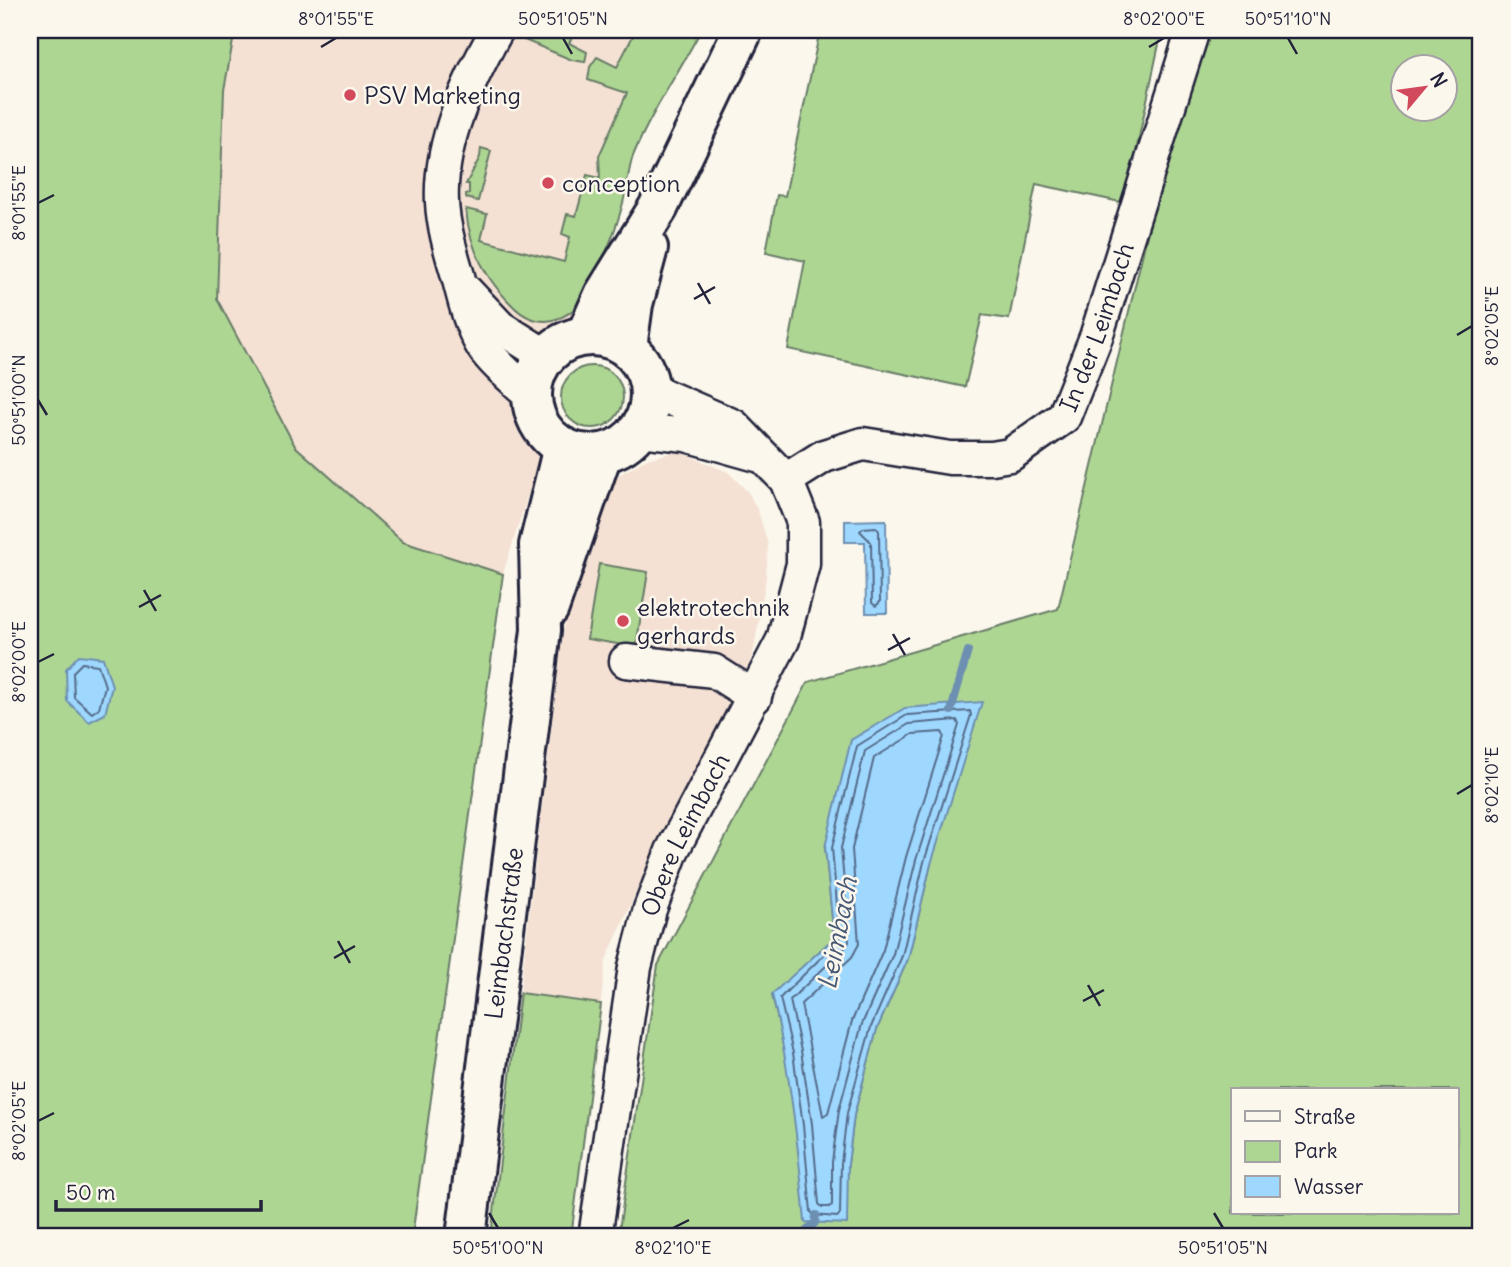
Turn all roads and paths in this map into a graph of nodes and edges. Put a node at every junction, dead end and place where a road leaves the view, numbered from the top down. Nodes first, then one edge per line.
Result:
1 (497, 30) edge
2 (743, 30) edge
3 (1193, 30) edge
4 (658, 208) junction
5 (460, 284) junction
6 (586, 335) junction
7 (627, 347) junction
8 (546, 356) junction
9 (651, 390) junction
10 (532, 396) junction
11 (639, 430) junction
12 (563, 447) junction
13 (602, 454) junction
14 (776, 468) junction
15 (541, 629) junction
16 (626, 661) dead end
17 (755, 696) junction
18 (466, 1237) edge
19 (595, 1237) edge

1 - 5 street
2 - 4 main road
3 - 14 street, In der Leimbach
4 - 6 main road
4 - 7 main road
5 - 8 street
5 - 10 street
6 - 7 main road
6 - 8 main road
7 - 9 main road
8 - 10 main road
9 - 11 main road
9 - 14 street, Obere Leimbach
10 - 12 main road
11 - 13 main road
11 - 14 street
12 - 13 main road
12 - 15 main road, Leimbachstraße
13 - 15 main road, Leimbachstraße
14 - 17 street, Obere Leimbach
15 - 18 main road, Leimbachstraße
16 - 17 street
17 - 19 street, Obere Leimbach

